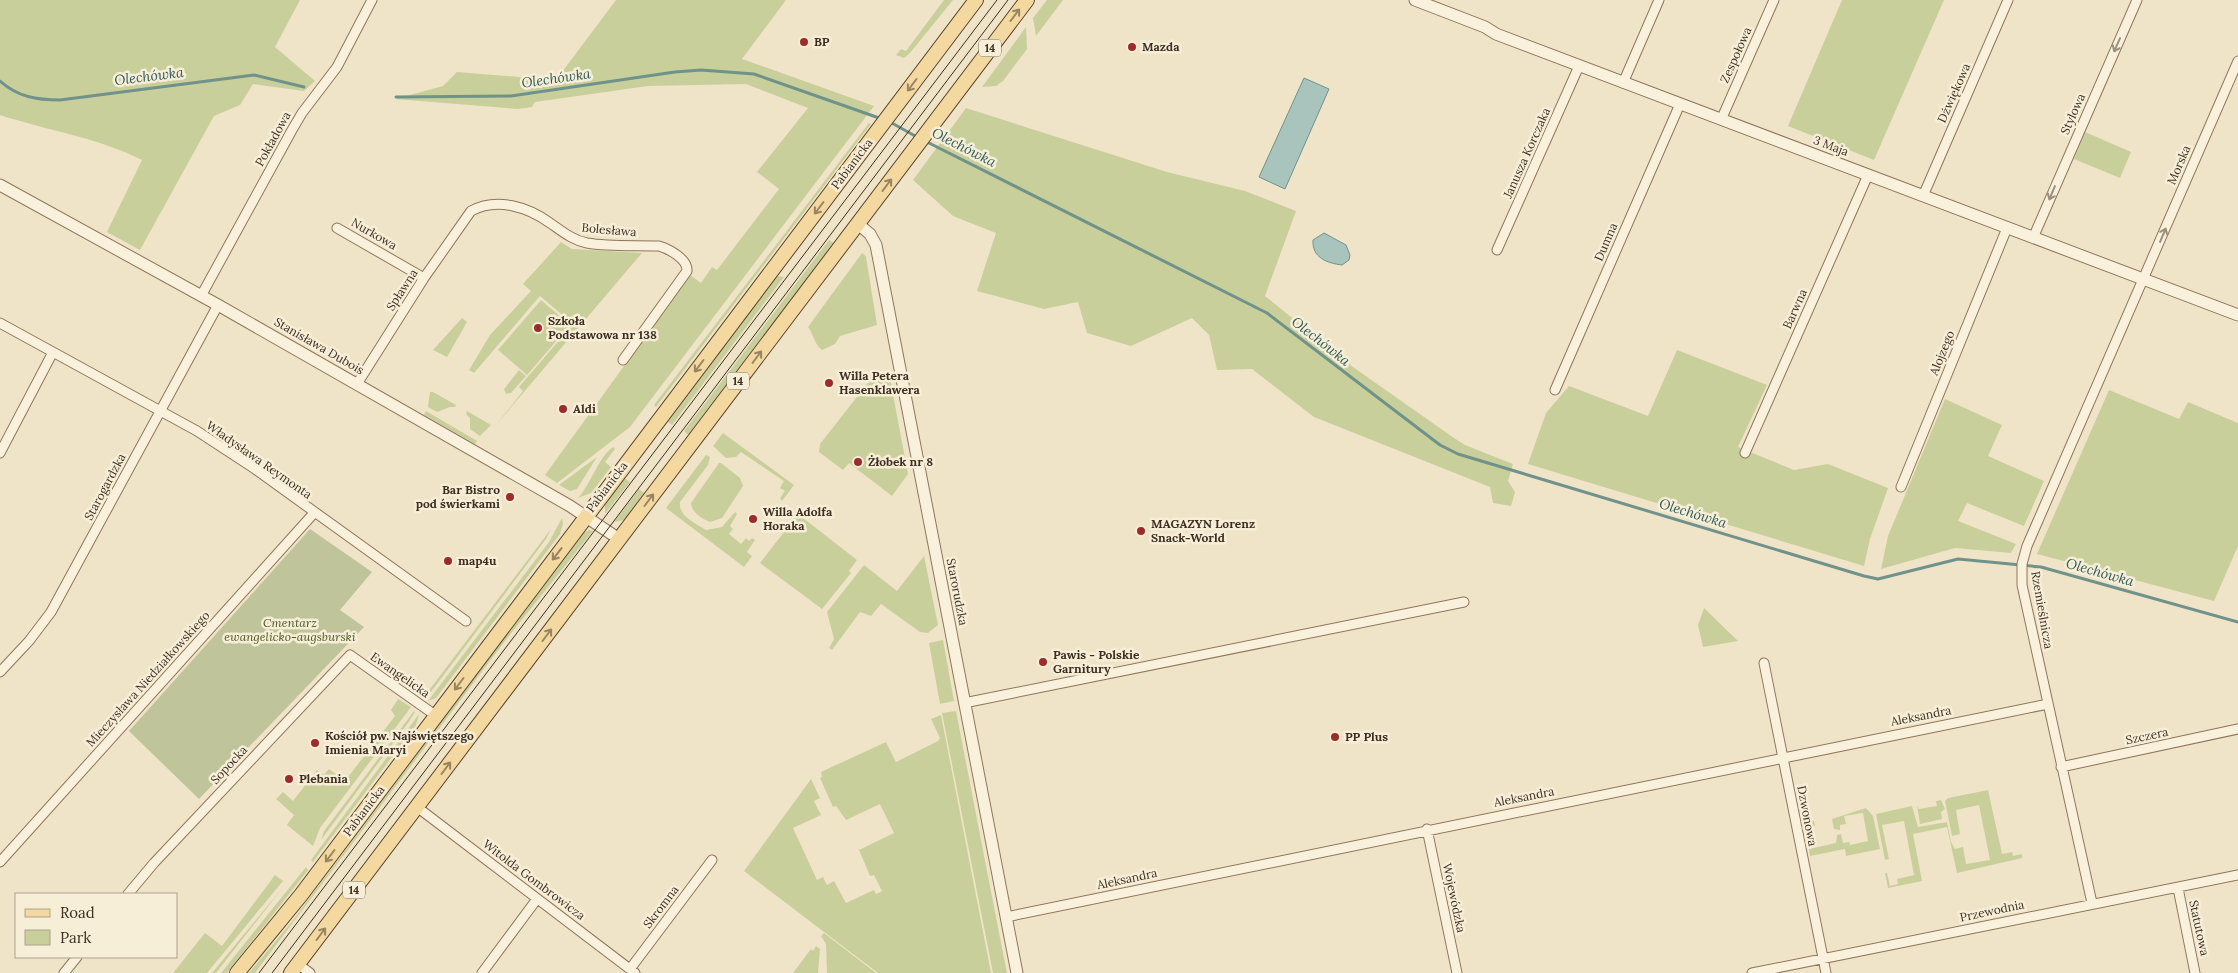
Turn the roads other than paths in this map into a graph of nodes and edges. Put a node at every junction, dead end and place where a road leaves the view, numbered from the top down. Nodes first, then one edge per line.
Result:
1 (372, 0) edge
2 (976, 0) edge
3 (1026, 0) edge
4 (1415, 0) edge
5 (1659, 0) edge
6 (1774, 0) edge
7 (2008, 0) edge
8 (2137, 0) edge
9 (2238, 61) edge
10 (1579, 66) junction
11 (1623, 82) junction
12 (1680, 104) junction
13 (1721, 120) junction
14 (1868, 175) junction
15 (0, 185) edge
16 (1923, 196) junction
17 (472, 211) joint
18 (858, 224) junction
19 (337, 228) dead end
20 (2007, 228) junction
21 (2033, 238) junction
22 (1497, 250) dead end
23 (424, 278) junction
24 (2144, 280) junction
25 (201, 296) junction
26 (218, 305) junction
27 (2238, 315) edge
28 (0, 323) edge
29 (52, 352) junction
30 (623, 360) dead end
31 (357, 384) junction
32 (1555, 390) dead end
33 (160, 411) junction
34 (0, 453) edge
35 (1745, 453) dead end
36 (1901, 487) dead end
37 (314, 514) junction
38 (586, 515) junction
39 (619, 539) junction
40 (1464, 602) dead end
41 (466, 621) dead end
42 (350, 655) joint
43 (1764, 663) dead end
44 (0, 672) edge
45 (964, 703) junction
46 (2048, 704) junction
47 (435, 716) junction
48 (2238, 729) edge
49 (1783, 757) junction
50 (2061, 767) junction
51 (417, 807) junction
52 (1427, 829) junction
53 (712, 860) dead end
54 (0, 862) edge
55 (2238, 875) edge
56 (2178, 888) junction
57 (129, 893) edge
58 (538, 899) junction
59 (2092, 903) junction
60 (1006, 917) junction
61 (76, 958) edge
62 (1823, 959) junction
63 (295, 968) edge
64 (633, 971) edge
65 (64, 973) edge
66 (237, 973) edge
67 (310, 973) edge
68 (482, 973) edge
69 (1017, 973) edge
70 (1457, 973) edge
71 (1752, 973) edge
72 (1826, 973) edge
73 (2195, 973) edge

1 - 25 street, Pokładowa
2 -> 38 main road, Pabianicka
18 -> 3 main road, 14
4 - 10 street, 3 Maja
5 - 11 street
6 - 13 street, Zespołowa
7 - 16 street, Dźwiękowa
8 -> 21 street, Stylowa
24 -> 9 street, Morska
10 - 11 street, 3 Maja
10 - 22 street, Janusza Korczaka
11 - 12 street, 3 Maja
12 - 13 street, 3 Maja
12 - 32 street, Dumna
13 - 14 street, 3 Maja
14 - 16 street, 3 Maja
14 - 35 street, Barwna
15 - 25 street, Stanisława Dubois
16 - 20 street, 3 Maja
17 - 23 street, Spławna
17 - 30 street, Bolesława
39 -> 18 main road, 14
18 - 45 street, Starorudzka
19 - 23 street, Nurkowa
20 - 21 street, 3 Maja
20 - 36 street, Alojzego
21 - 24 street, 3 Maja
23 - 31 street, Spławna
24 - 27 street, 3 Maja
24 - 46 street, Rzemieślnicza
25 - 26 street, Stanisława Dubois
26 - 31 street, Stanisława Dubois
26 - 33 street, Starogardzka
28 - 29 street, Władysława Reymonta
29 - 33 street, Władysława Reymonta
29 - 34 street
31 - 38 street, Stanisława Dubois
33 - 37 street, Władysława Reymonta
33 - 44 street, Starogardzka
37 - 41 street, Władysława Reymonta
37 - 54 street, Mieczysława Niedziałkowskiego
38 - 39 street, Stanisława Dubois
38 -> 47 main road, Pabianicka
51 -> 39 main road, 14
40 - 45 street
42 - 47 street, Ewangelicka
42 - 57 street, Sopocka
43 - 49 street, Dzwonowa
45 - 60 street, Starorudzka
46 - 49 street, Aleksandra
46 - 50 street, Rzemieślnicza
47 -> 66 main road, Pabianicka
48 - 50 street, Szczera
49 - 52 street, Aleksandra
49 - 62 street, Dzwonowa
50 - 59 street, Rzemieślnicza
51 - 58 street, Witolda Gombrowicza
63 -> 51 main road, 14
52 - 60 street, Aleksandra
52 - 70 street, Wojewódzka
53 - 64 street, Skromna
55 - 56 street, Przewodnia
56 - 59 street, Przewodnia
56 - 73 street, Statutowa
58 - 64 street, Witolda Gombrowicza
58 - 68 street
59 - 62 street, Przewodnia
60 - 69 street, Starorudzka
61 - 65 street
62 - 71 street, Przewodnia
62 - 72 street, Dzwonowa
63 - 67 street

